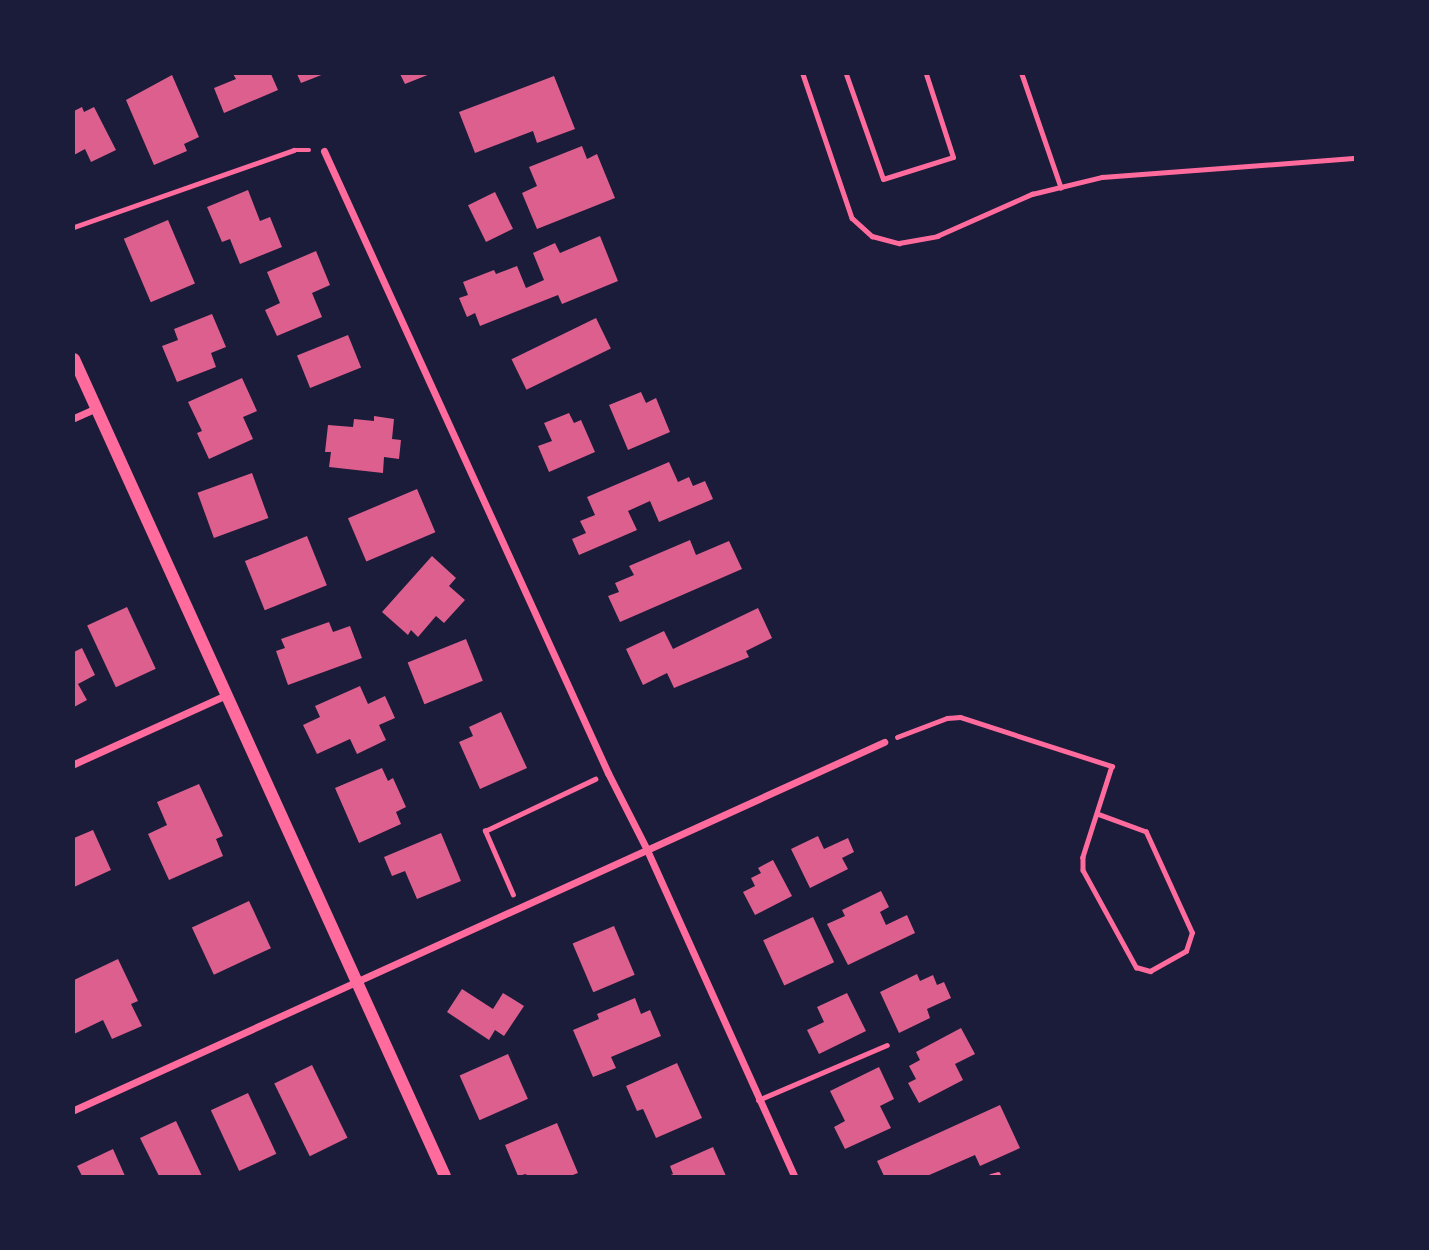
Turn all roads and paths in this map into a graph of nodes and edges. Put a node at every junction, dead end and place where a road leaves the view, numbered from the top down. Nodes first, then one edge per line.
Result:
1 (803, 74) edge
2 (846, 74) edge
3 (926, 74) edge
4 (1022, 74) edge
5 (324, 151) joint
6 (1356, 158) edge
7 (1061, 187) junction
8 (74, 227) edge
9 (74, 359) edge
10 (96, 408) junction
11 (74, 418) edge
12 (226, 695) junction
13 (884, 742) joint
14 (74, 764) edge
15 (608, 773) junction
16 (1097, 814) junction
17 (647, 850) junction
18 (519, 908) junction
19 (357, 982) junction
20 (887, 1045) dead end
21 (758, 1100) junction
22 (74, 1110) edge
23 (445, 1177) edge
24 (794, 1177) edge

1 - 7 path
2 - 3 lane
4 - 7 path
5 - 8 path
5 - 15 street
6 - 7 path
9 - 10 street
10 - 11 street
10 - 12 street
12 - 14 street
12 - 19 street
13 - 16 path
13 - 17 street
15 - 17 street
15 - 18 path
16 - 16 path
17 - 18 street
17 - 21 street
18 - 19 street
19 - 22 street
19 - 23 street
20 - 21 lane
21 - 24 street

